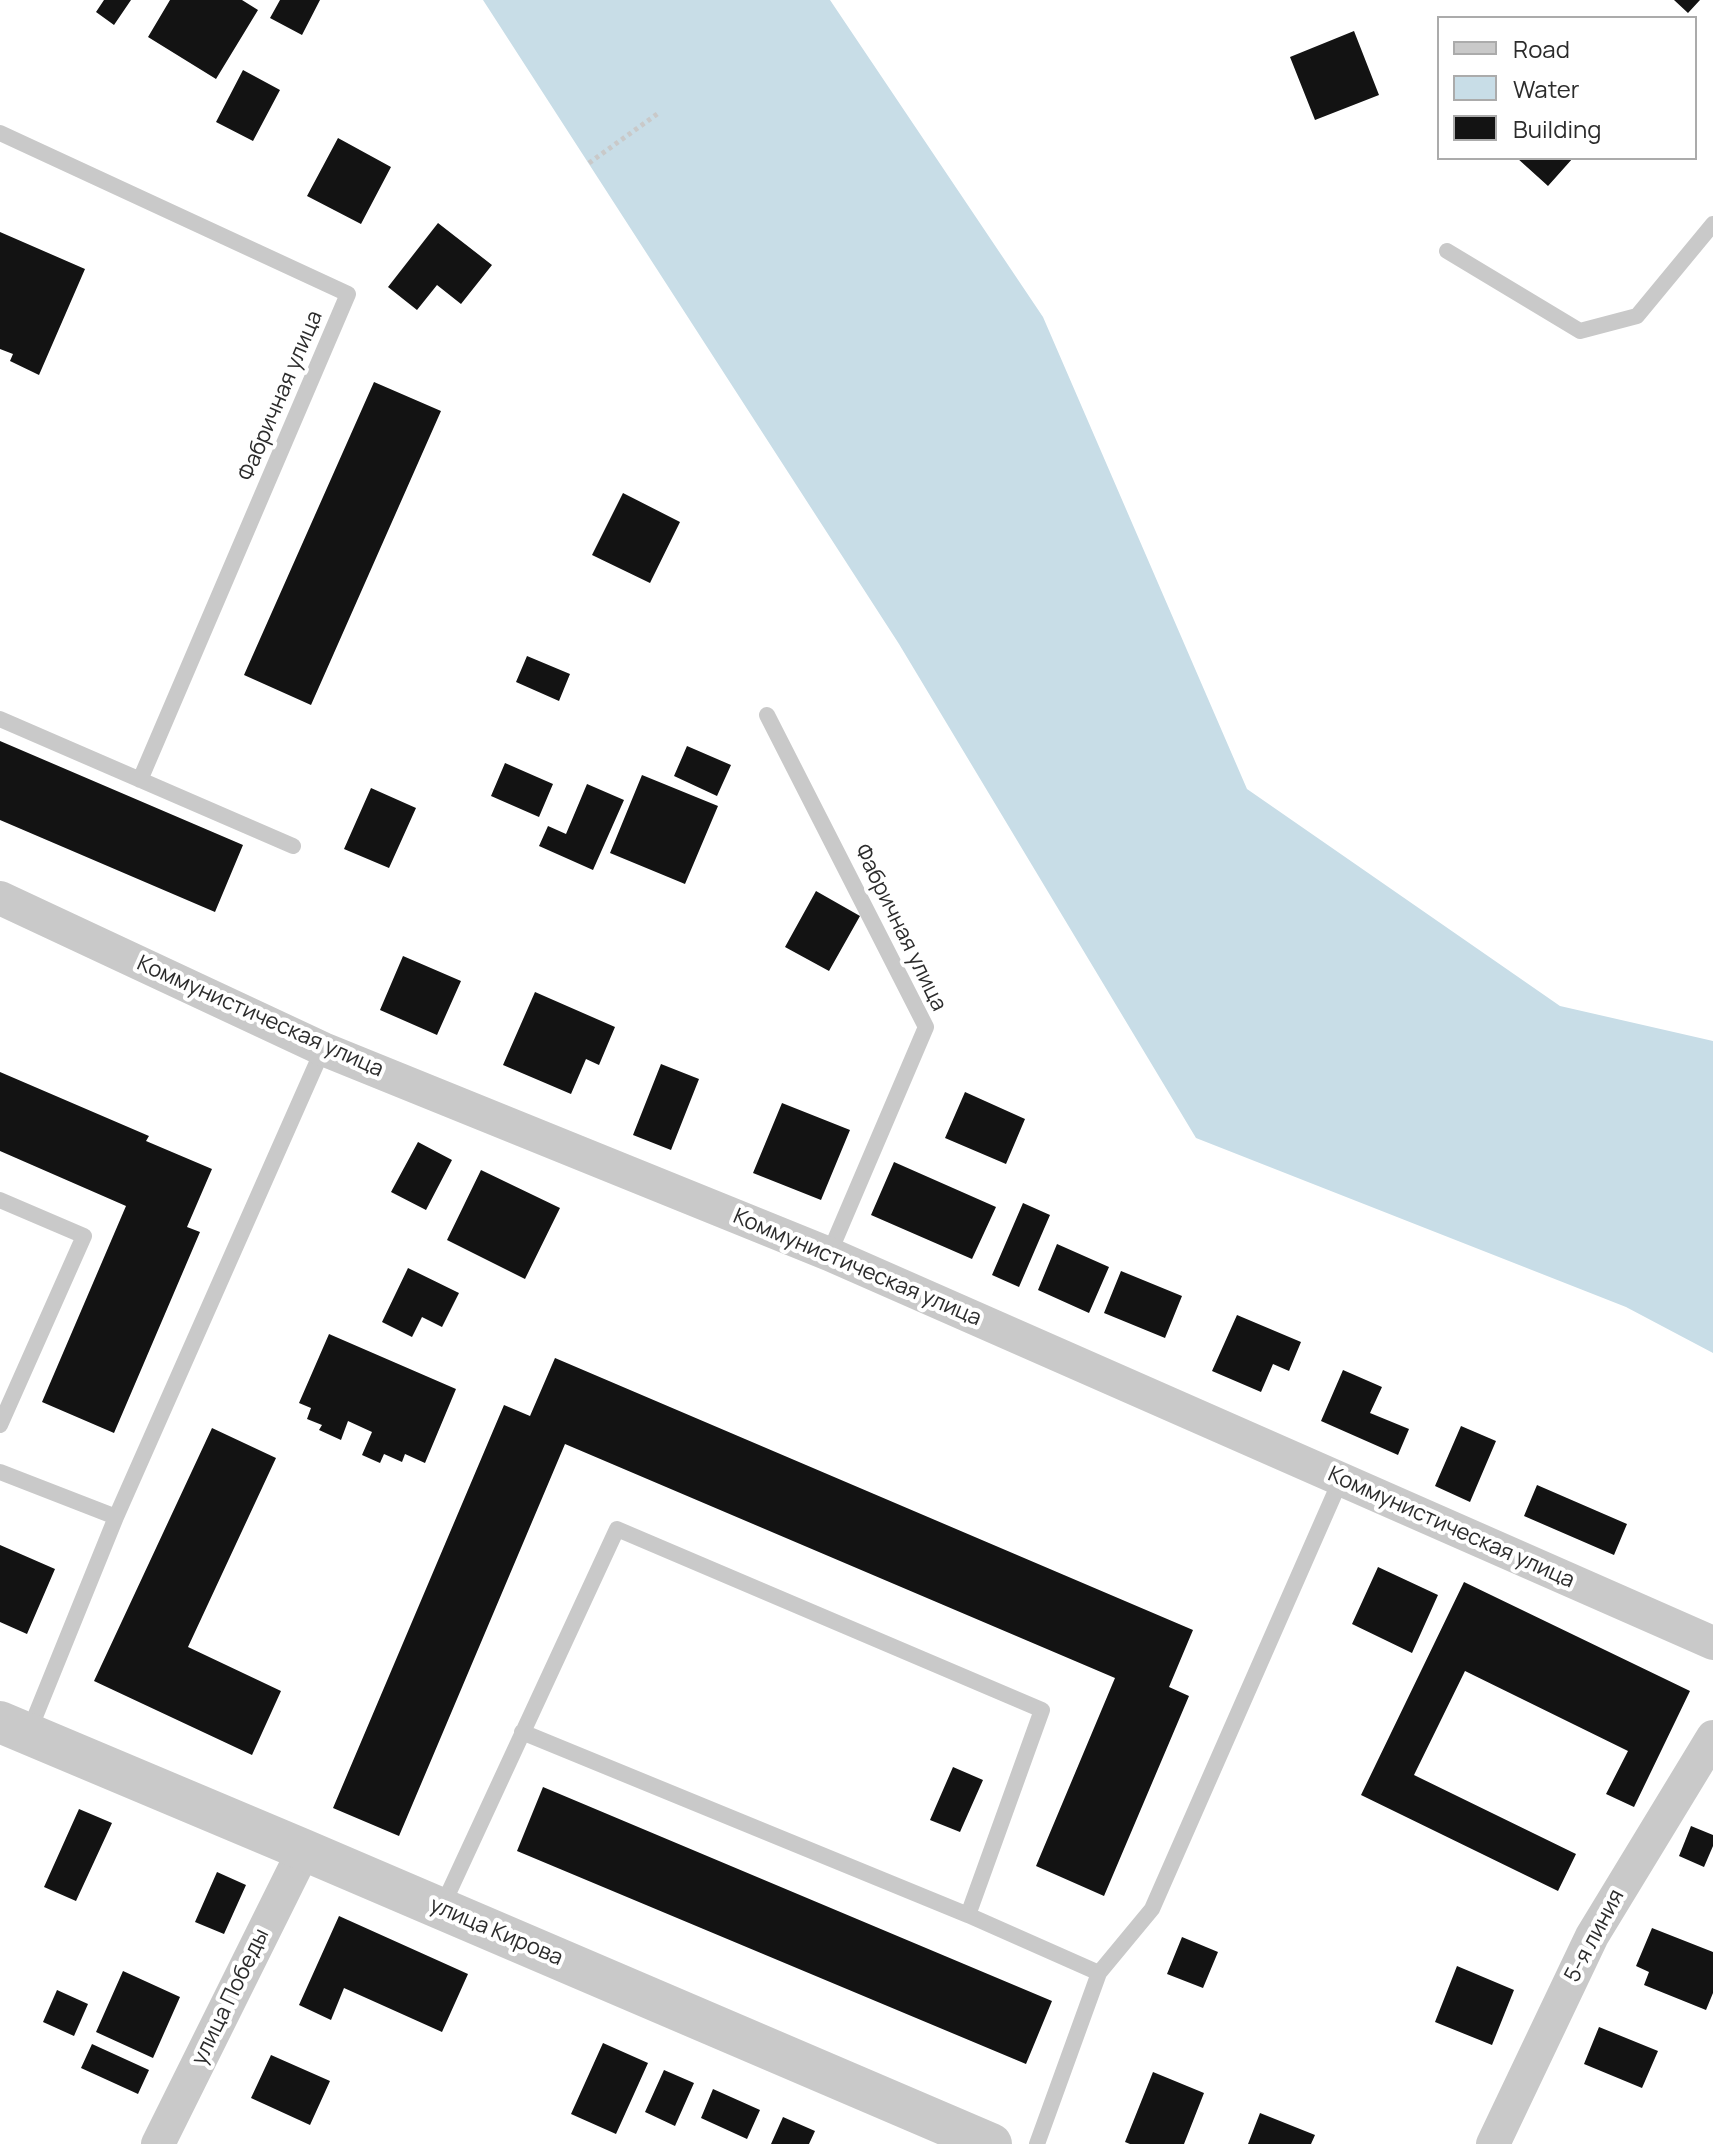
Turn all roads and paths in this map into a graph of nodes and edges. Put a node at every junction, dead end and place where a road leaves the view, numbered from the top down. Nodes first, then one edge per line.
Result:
1 (660, 112) dead end
2 (0, 133) edge
3 (589, 163) dead end
4 (1713, 224) edge
5 (1447, 251) dead end
6 (767, 715) dead end
7 (0, 719) edge
8 (140, 780) junction
9 (293, 846) dead end
10 (0, 898) edge
11 (323, 1049) junction
12 (0, 1200) edge
13 (829, 1254) junction
14 (0, 1425) edge
15 (0, 1472) edge
16 (1341, 1479) junction
17 (116, 1517) junction
18 (1713, 1643) edge
19 (14, 1728) edge
20 (522, 1732) junction
21 (1713, 1737) edge
22 (304, 1850) junction
23 (441, 1909) junction
24 (968, 1915) junction
25 (1099, 1973) junction
26 (158, 2144) edge
27 (991, 2144) edge
28 (1037, 2144) edge
29 (1493, 2144) edge

1 - 3 path
2 - 8 lane, Фабричная улица
4 - 5 lane
6 - 13 lane, Фабричная улица
7 - 8 lane
8 - 9 lane
10 - 11 street, Коммунистическая улица
11 - 13 street, Коммунистическая улица
11 - 17 lane
12 - 14 lane
13 - 16 street, Коммунистическая улица
15 - 17 lane
16 - 18 street, Коммунистическая улица
16 - 25 lane
17 - 19 lane
19 - 22 street, улица Кирова
20 - 23 lane
20 - 24 lane
20 - 24 lane
21 - 29 street, 5-я линия
22 - 23 street, улица Кирова
22 - 26 street, улица Победы
23 - 27 street, улица Кирова
24 - 25 lane
25 - 28 lane

